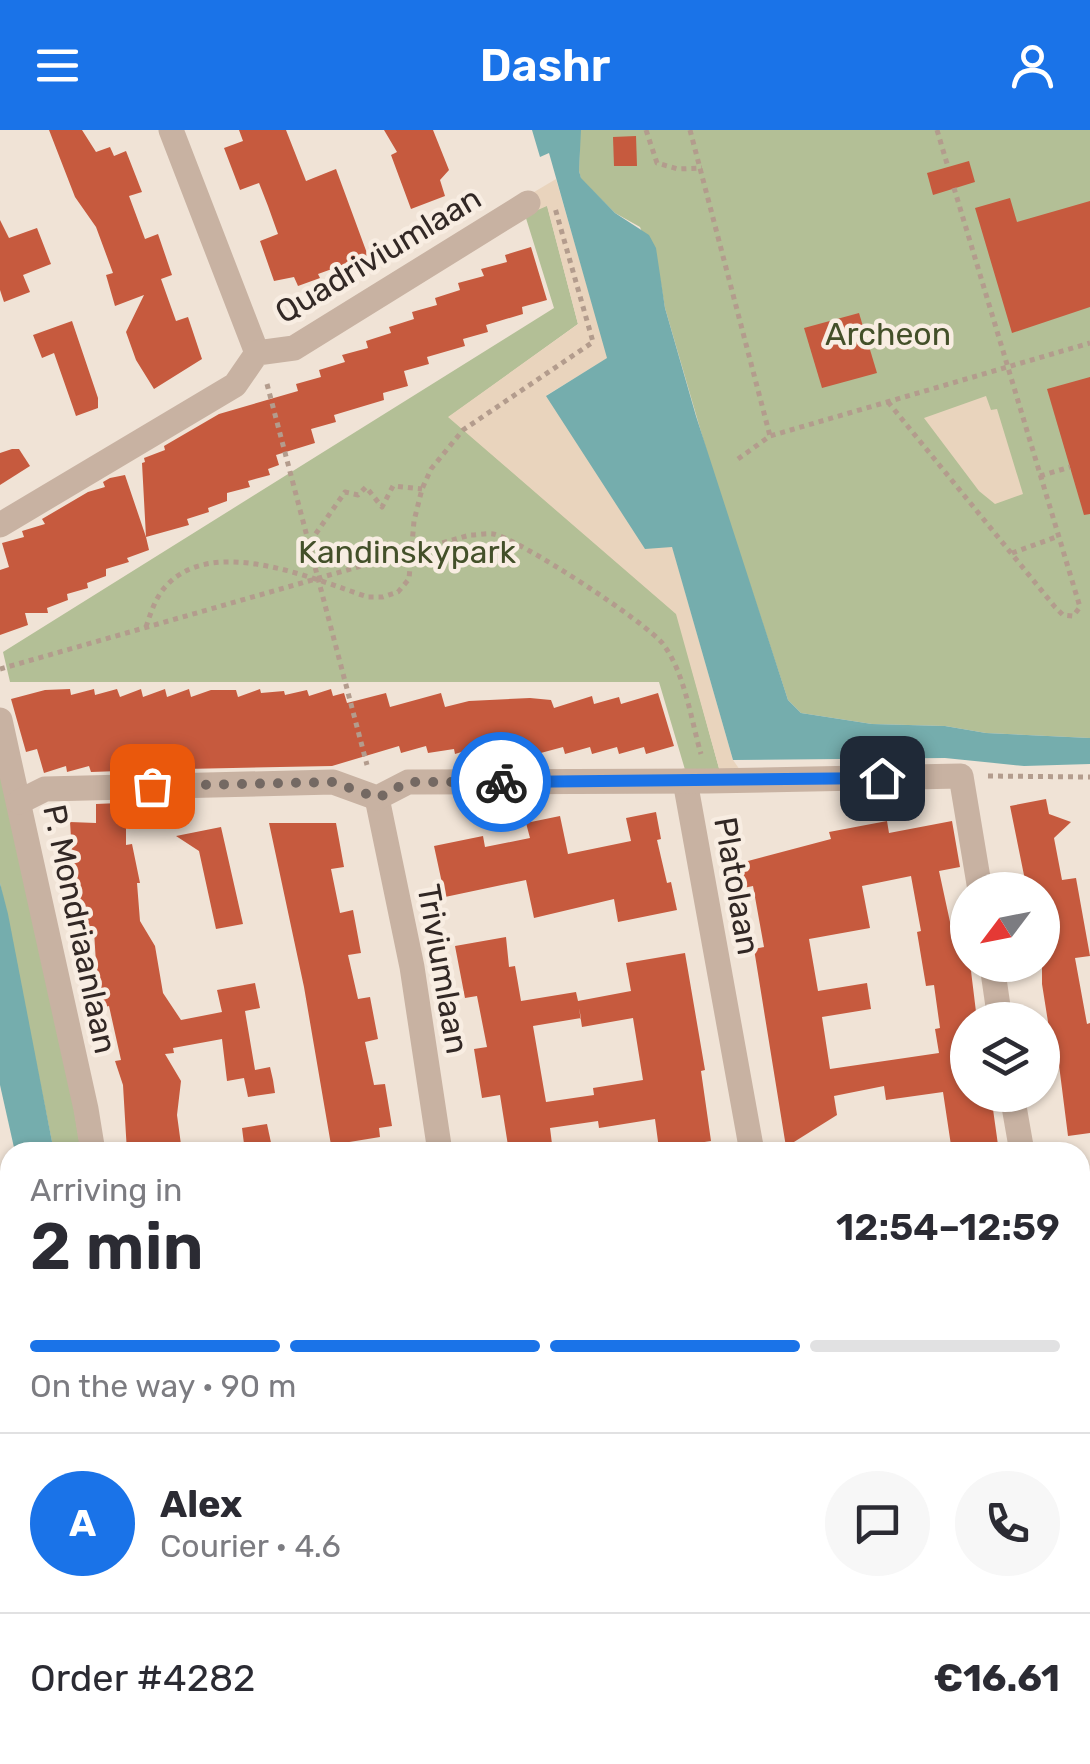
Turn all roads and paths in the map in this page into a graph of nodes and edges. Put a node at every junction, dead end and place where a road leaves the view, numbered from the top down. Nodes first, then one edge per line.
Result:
1 (171, 130) edge
2 (646, 130) edge
3 (690, 130) edge
4 (938, 130) edge
5 (948, 167) dead end
6 (702, 168) junction
7 (954, 188) dead end
8 (528, 203) joint
9 (1090, 343) edge
10 (258, 352) junction
11 (1008, 367) junction
12 (888, 402) junction
13 (770, 436) junction
14 (738, 459) dead end
15 (1070, 467) dead end
16 (1040, 476) junction
17 (422, 489) junction
18 (0, 526) edge
19 (1058, 536) junction
20 (310, 542) junction
21 (412, 550) junction
22 (1012, 553) junction
23 (316, 579) junction
24 (146, 627) junction
25 (0, 669) edge
26 (0, 720) edge
27 (961, 776) junction
28 (1090, 777) edge
29 (697, 781) junction
30 (378, 798) junction
31 (19, 802) junction
32 (977, 872) edge
33 (1015, 1112) edge
34 (91, 1142) edge
35 (438, 1142) edge
36 (751, 1142) edge
37 (1020, 1142) edge

1 - 10 street, Quadriviumlaan
2 - 6 path
3 - 6 path
4 - 5 path
6 - 13 path
7 - 11 path
8 - 10 street, Quadriviumlaan
8 - 17 path
9 - 11 path
10 - 18 street, Quadriviumlaan
10 - 20 path
11 - 12 path
11 - 16 path
12 - 13 path
12 - 22 path
13 - 14 path
15 - 16 path
16 - 19 path
17 - 20 path
17 - 21 path
19 - 22 path
19 - 22 path
20 - 23 path
21 - 23 path
21 - 23 path
21 - 29 path
23 - 24 path
23 - 24 path
23 - 30 path
24 - 25 path
26 - 31 street, P. Mondriaanlaan
27 - 28 path
27 - 29 street, Platolaan
27 - 32 street
29 - 30 street
29 - 36 street, Platolaan
30 - 31 street
30 - 35 street, Triviumlaan
31 - 34 street, P. Mondriaanlaan
33 - 37 street

